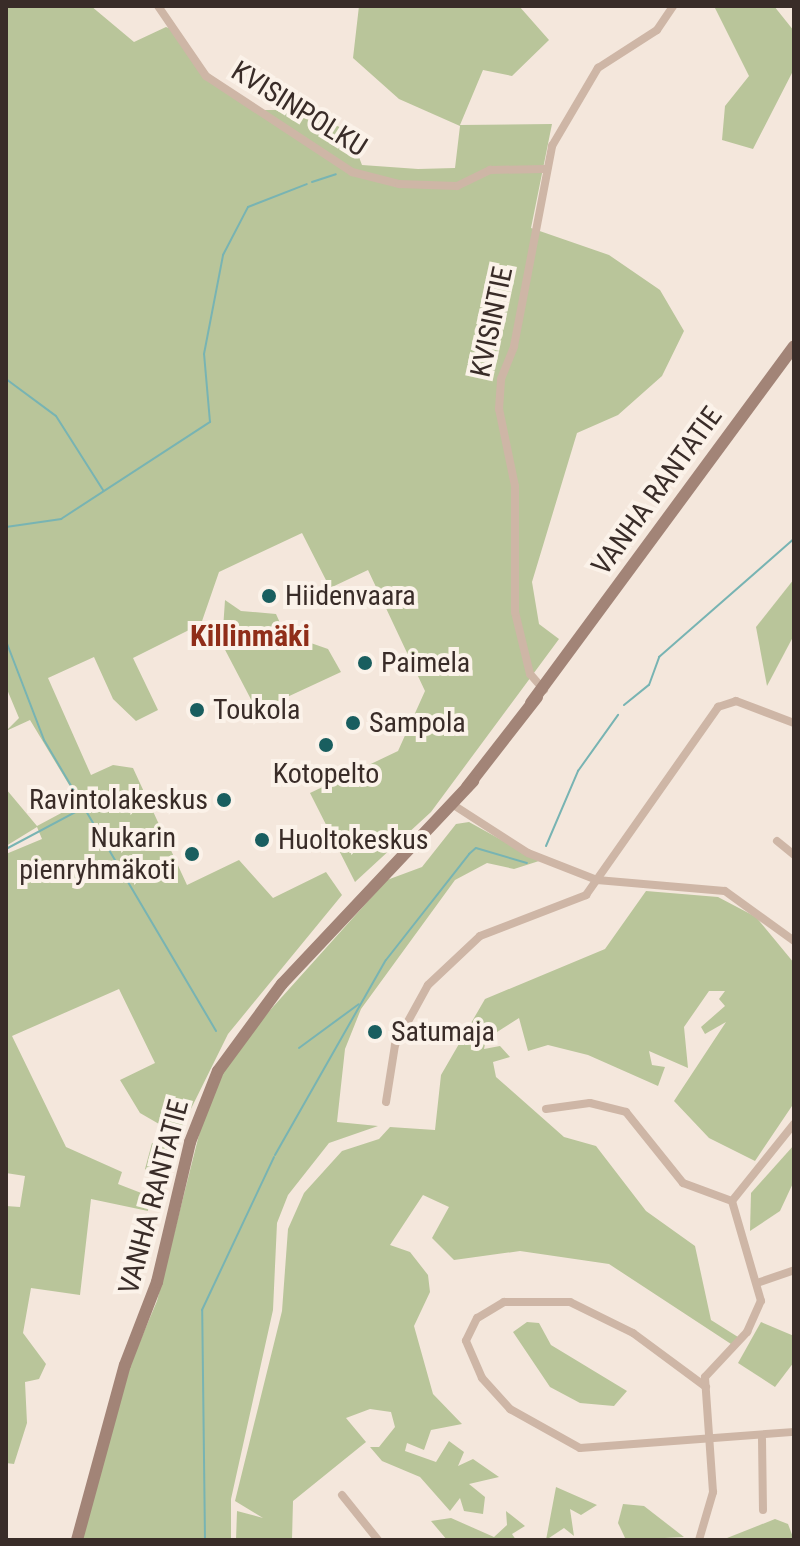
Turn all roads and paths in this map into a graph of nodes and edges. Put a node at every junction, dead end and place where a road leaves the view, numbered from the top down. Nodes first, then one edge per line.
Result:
1 (158, 6) edge
2 (673, 6) edge
3 (544, 169) junction
4 (794, 346) edge
5 (542, 688) junction
6 (794, 723) edge
7 (455, 806) junction
8 (777, 841) dead end
9 (794, 855) edge
10 (597, 880) junction
11 (794, 941) edge
12 (386, 1102) dead end
13 (546, 1109) dead end
14 (794, 1124) edge
15 (732, 1201) junction
16 (794, 1270) edge
17 (760, 1282) junction
18 (706, 1387) junction
19 (794, 1432) edge
20 (762, 1439) junction
21 (710, 1443) junction
22 (342, 1495) dead end
23 (763, 1510) dead end
24 (77, 1540) edge
25 (378, 1540) edge
26 (699, 1540) edge

1 - 3 street, KVISINPOLKU
2 - 3 street, KVISINTIE
3 - 5 street, KVISINTIE
4 - 5 main road, VANHA RANTATIE
5 - 7 main road, VANHA RANTATIE
6 - 10 street
7 - 10 street
7 - 24 main road, VANHA RANTATIE
8 - 9 street
10 - 11 street
10 - 12 street
13 - 15 street
14 - 15 street
15 - 17 street
16 - 17 street
17 - 18 street
18 - 21 street
18 - 21 street
19 - 20 street
20 - 21 street
20 - 23 street
21 - 26 street
22 - 25 street

